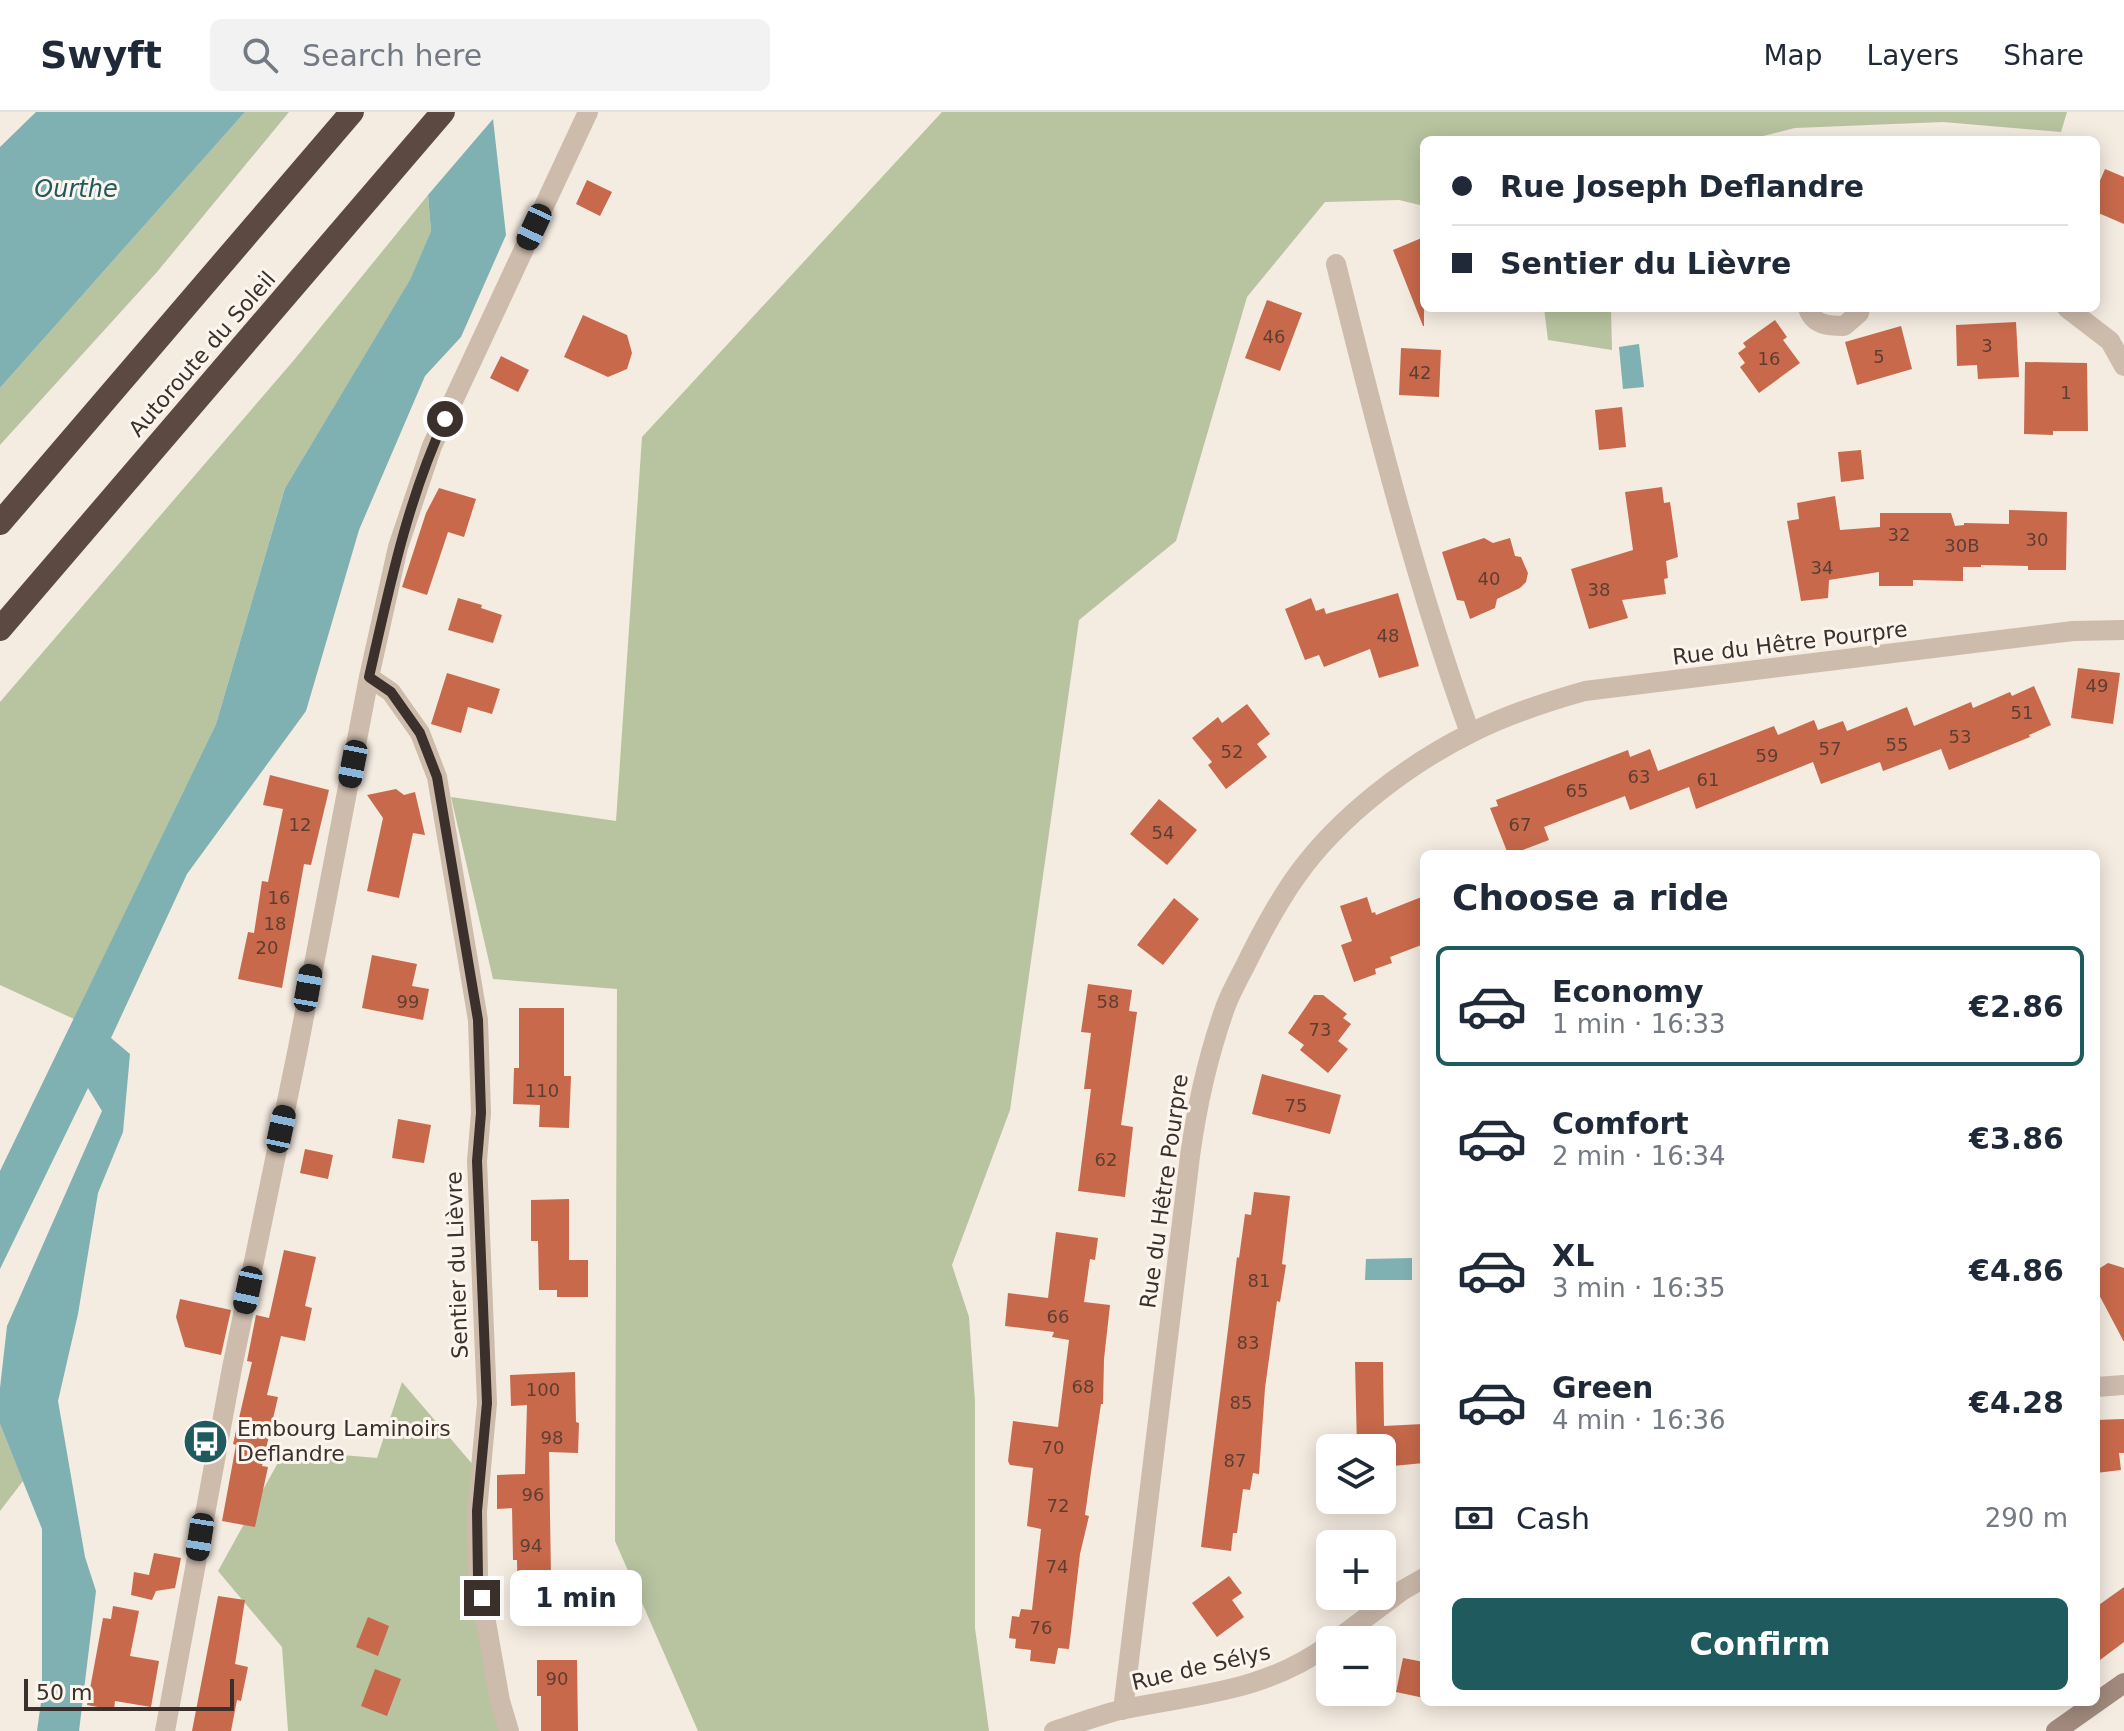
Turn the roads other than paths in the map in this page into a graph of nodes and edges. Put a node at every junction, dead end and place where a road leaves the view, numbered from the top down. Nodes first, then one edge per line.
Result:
1 (352, 112) edge
2 (443, 112) edge
3 (588, 112) edge
4 (1336, 264) dead end
5 (1809, 312) edge
6 (1859, 312) edge
7 (2072, 312) edge
8 (2124, 366) edge
9 (0, 523) edge
10 (0, 629) edge
11 (2124, 630) edge
12 (369, 677) junction
13 (1470, 733) junction
14 (2124, 1385) edge
15 (2100, 1387) edge
16 (1420, 1580) edge
17 (1355, 1626) edge
18 (1316, 1653) edge
19 (2124, 1683) edge
20 (2100, 1700) edge
21 (2091, 1706) edge
22 (1123, 1710) junction
23 (165, 1731) edge
24 (509, 1731) edge
25 (1054, 1731) edge
26 (2056, 1731) edge

1 - 9 highway, Autoroute du Soleil
2 - 10 highway, Autoroute du Soleil
3 - 12 street
4 - 13 street
5 - 6 street
7 - 8 street
11 - 13 street, Rue du Hêtre Pourpre
12 - 23 street
12 - 24 street, Sentier du Lièvre
13 - 22 street, Rue du Hêtre Pourpre
14 - 15 street
16 - 17 street
18 - 22 street, Rue de Sélys
19 - 20 main road
21 - 26 main road
22 - 25 street, Rue de Sélys

